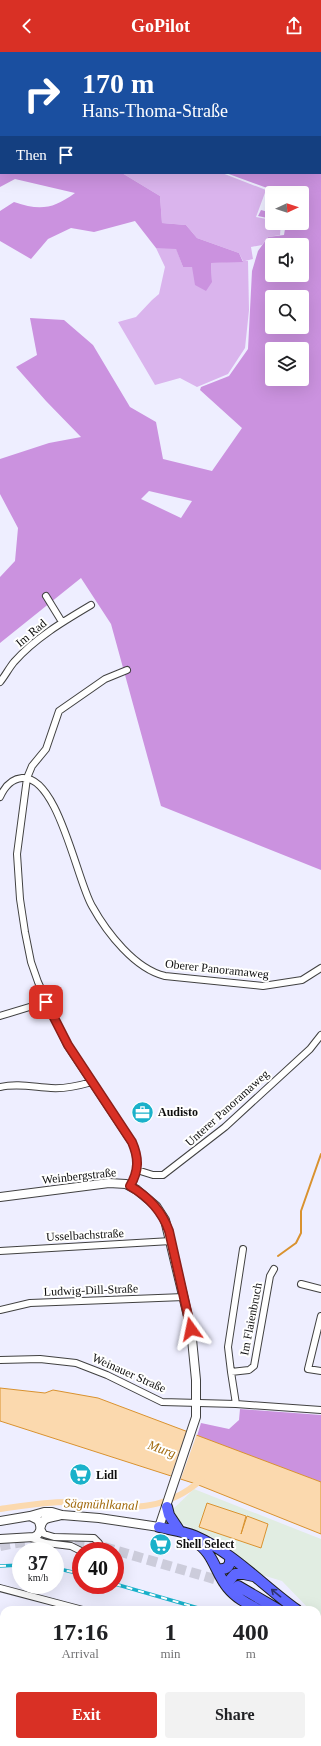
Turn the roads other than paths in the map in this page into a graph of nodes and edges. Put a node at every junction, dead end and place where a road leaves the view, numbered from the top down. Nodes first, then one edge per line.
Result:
1 (46, 596) dead end
2 (91, 605) dead end
3 (62, 622) junction
4 (127, 670) dead end
5 (0, 682) edge
6 (27, 778) junction
7 (0, 797) edge
8 (321, 968) edge
9 (46, 1002) junction
10 (0, 1016) edge
11 (321, 1035) edge
12 (92, 1082) junction
13 (0, 1086) edge
14 (137, 1170) junction
15 (130, 1186) junction
16 (0, 1197) edge
17 (171, 1241) junction
18 (243, 1249) dead end
19 (0, 1251) edge
20 (274, 1269) dead end
21 (301, 1284) dead end
22 (321, 1289) edge
23 (184, 1297) junction
24 (0, 1310) edge
25 (321, 1316) edge
26 (0, 1360) edge
27 (321, 1371) edge
28 (231, 1372) junction
29 (197, 1404) junction
30 (236, 1404) junction
31 (321, 1410) edge
32 (167, 1507) junction
33 (62, 1515) junction
34 (30, 1516) junction
35 (1, 1521) edge
36 (41, 1527) junction
37 (169, 1529) junction
38 (31, 1538) junction
39 (0, 1539) edge
40 (98, 1542) edge
41 (72, 1546) edge
42 (230, 1557) junction
43 (218, 1569) junction
44 (254, 1576) junction
45 (233, 1587) junction
46 (0, 1588) edge
47 (68, 1606) edge
48 (253, 1606) edge
49 (271, 1606) edge
50 (292, 1606) edge

1 - 3 street, Im Rad
2 - 3 street, Im Rad
3 - 5 street, Im Rad
4 - 6 street
6 - 7 street
6 - 8 street, Oberer Panoramaweg
6 - 9 street
9 - 10 street
9 - 12 street
11 - 14 street, Unterer Panoramaweg
12 - 13 street
12 - 14 street
14 - 15 street
15 - 16 street, Weinbergstraße
15 - 17 street, Weinbergstraße
17 - 19 street, Usselbachstraße
17 - 23 street, Weinbergstraße
18 - 28 street
20 - 28 street, Im Flaienbruch
21 - 22 street
23 - 24 street, Ludwig-Dill-Straße
23 - 29 street, Weinbergstraße
25 - 27 street
26 - 29 street, Weinauer Straße
28 - 30 street
29 - 30 street, Weinauer Straße
29 - 32 street, Weinbergstraße
30 - 31 street, Weinauer Straße
32 - 37 street, Weinbergstraße
32 - 37 main road
33 - 34 street
33 - 36 street
33 - 37 street
34 - 35 street
34 - 36 street
36 - 38 street
36 - 40 street
37 - 42 main road
37 - 43 main road
38 - 39 street
38 - 41 street
42 - 43 main road
42 - 44 main road
43 - 45 main road
44 - 45 main road
50 -> 44 main road
45 - 48 main road
45 - 49 main road
46 - 47 street

